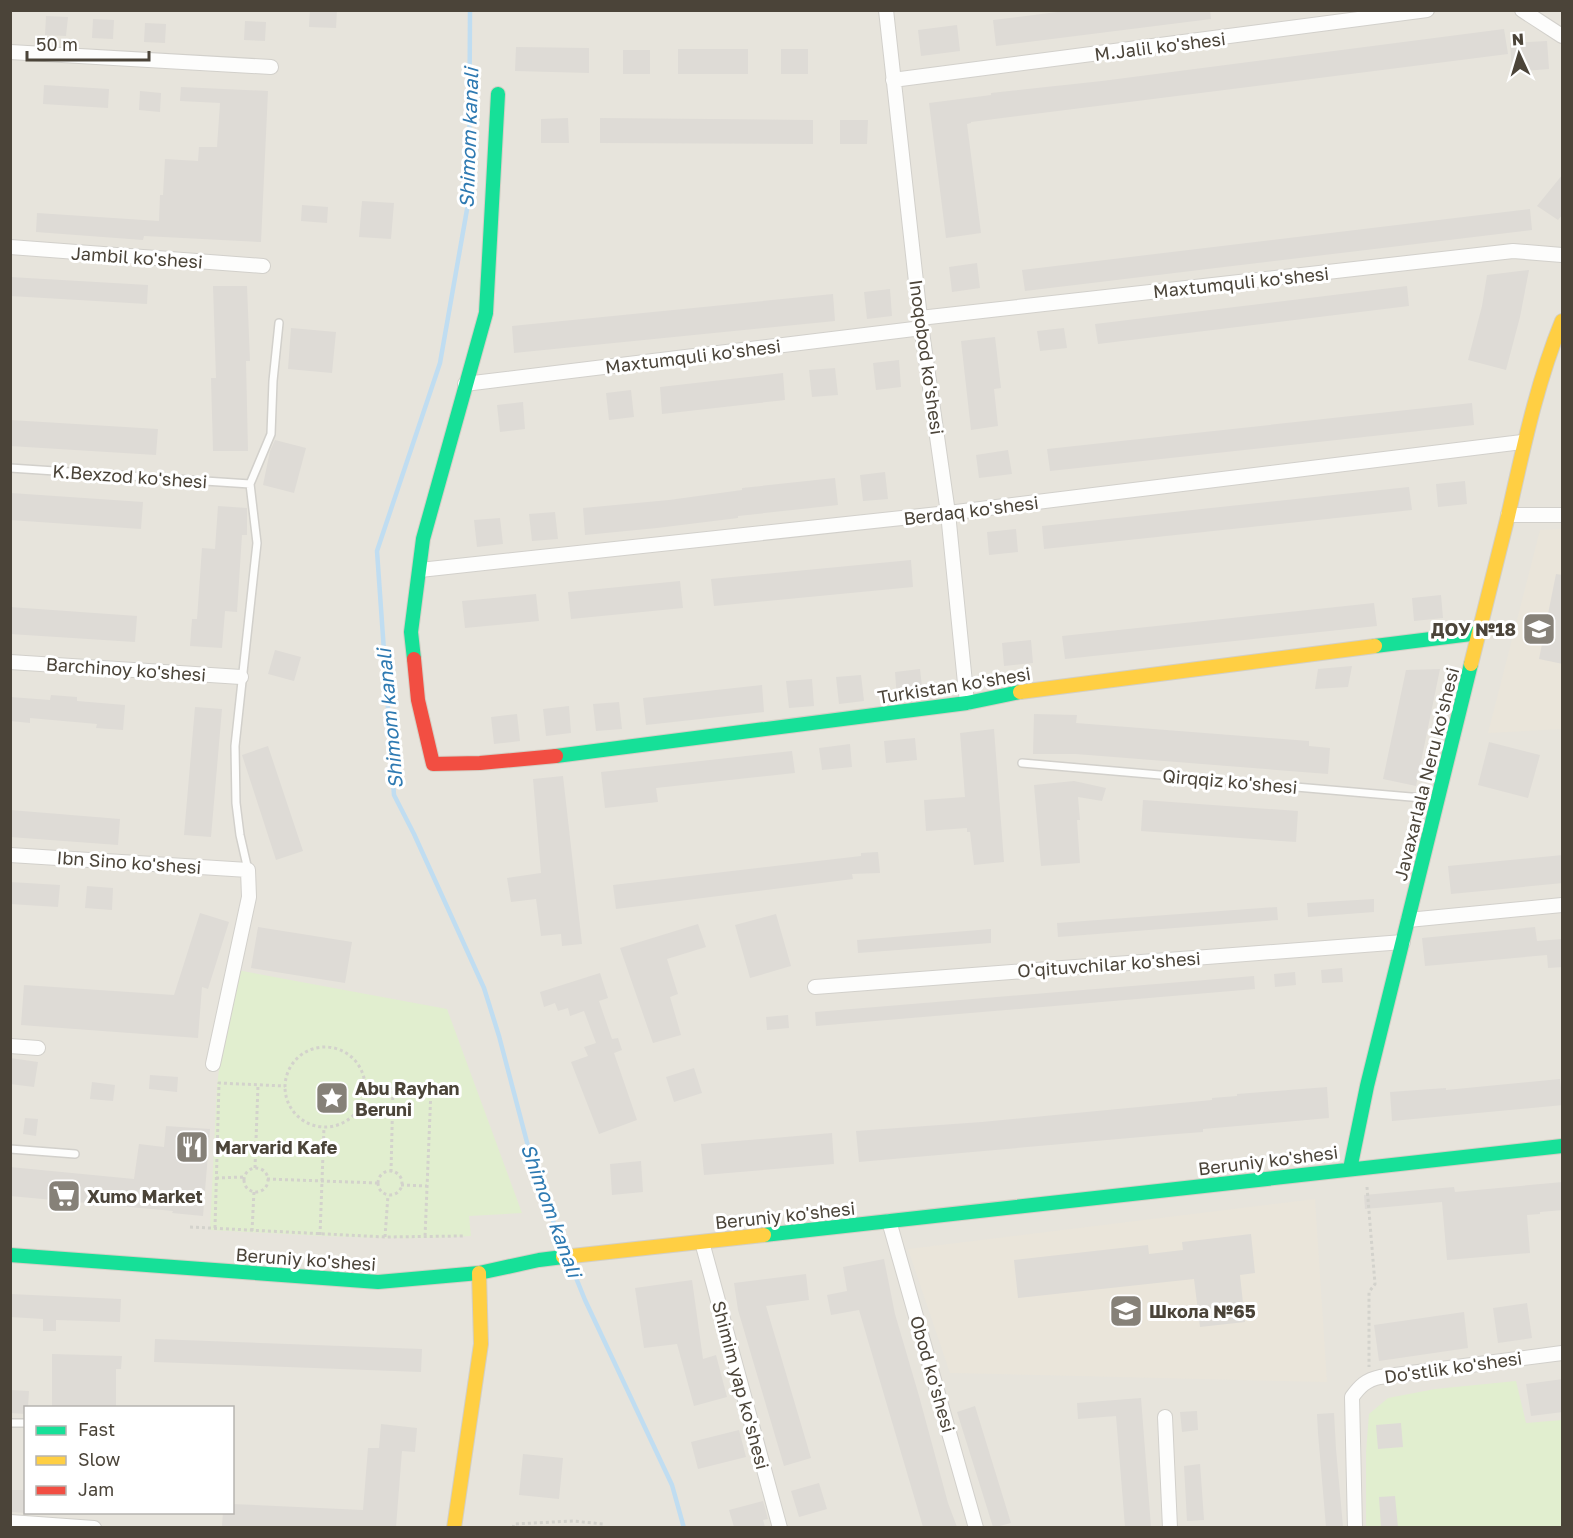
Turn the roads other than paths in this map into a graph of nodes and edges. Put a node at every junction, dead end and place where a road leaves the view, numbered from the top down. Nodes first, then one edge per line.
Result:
1 (886, 10) edge
2 (1427, 10) edge
3 (1522, 10) edge
4 (1563, 36) edge
5 (10, 52) edge
6 (272, 67) dead end
7 (894, 80) junction
8 (498, 94) dead end
9 (10, 247) edge
10 (1563, 255) edge
11 (263, 266) dead end
12 (1563, 321) edge
13 (279, 323) dead end
14 (921, 323) junction
15 (465, 384) junction
16 (1522, 441) junction
17 (10, 468) edge
18 (250, 484) junction
19 (948, 513) junction
20 (1508, 515) junction
21 (1563, 515) edge
22 (420, 570) junction
23 (1479, 633) junction
24 (10, 662) edge
25 (241, 677) junction
26 (967, 703) junction
27 (1022, 763) dead end
28 (1438, 800) junction
29 (10, 855) edge
30 (248, 870) junction
31 (1563, 905) edge
32 (1408, 920) junction
33 (1403, 942) junction
34 (815, 987) dead end
35 (10, 1046) edge
36 (38, 1048) dead end
37 (213, 1064) dead end
38 (1563, 1146) edge
39 (10, 1149) edge
40 (75, 1154) dead end
41 (1350, 1169) junction
42 (889, 1221) junction
43 (702, 1242) junction
44 (10, 1255) edge
45 (479, 1274) junction
46 (1563, 1353) edge
47 (1165, 1417) dead end
48 (10, 1522) edge
49 (94, 1527) edge
50 (454, 1527) edge
51 (780, 1527) edge
52 (976, 1527) edge
53 (1170, 1527) edge
54 (1355, 1527) edge

1 - 7 street, Inoqobod ko'shesi
2 - 7 street, M.Jalil ko'shesi
3 - 4 street
5 - 6 street
7 - 14 street, Inoqobod ko'shesi
8 - 15 street
9 - 11 street, Jambil ko'shesi
10 - 14 street, Maxtumquli ko'shesi
12 - 16 street, Javaxarlala Neru ko'shesi
13 - 18 lane
14 - 15 street, Maxtumquli ko'shesi
14 - 19 street, Inoqobod ko'shesi
15 - 22 street
16 - 19 street, Berdaq ko'shesi
16 - 20 street, Javaxarlala Neru ko'shesi
17 - 18 lane, K.Bexzod ko'shesi
18 - 25 lane
19 - 22 street, Berdaq ko'shesi
19 - 26 street, Inoqobod ko'shesi
20 - 21 street
20 - 23 street, Javaxarlala Neru ko'shesi
22 - 26 street, Turkistan ko'shesi
23 - 26 street, Turkistan ko'shesi
23 - 28 street, Javaxarlala Neru ko'shesi
24 - 25 street, Barchinoy ko'shesi
25 - 30 lane
27 - 28 lane, Qirqqiz ko'shesi
28 - 32 street, Javaxarlala Neru ko'shesi
29 - 30 street, Ibn Sino ko'shesi
30 - 37 street
31 - 32 street
32 - 33 street, Javaxarlala Neru ko'shesi
33 - 34 street, O'qituvchilar ko'shesi
33 - 41 street, Javaxarlala Neru ko'shesi
35 - 36 street
38 - 41 street, Beruniy ko'shesi
39 - 40 lane
41 - 42 street, Beruniy ko'shesi
42 - 43 street, Beruniy ko'shesi
42 - 52 street, Obod ko'shesi
43 - 45 street, Beruniy ko'shesi
43 - 51 street, Shimim yap ko'shesi
44 - 45 street, Beruniy ko'shesi
45 - 50 street
46 - 54 street, Do'stlik ko'shesi
47 - 53 street
48 - 49 street

